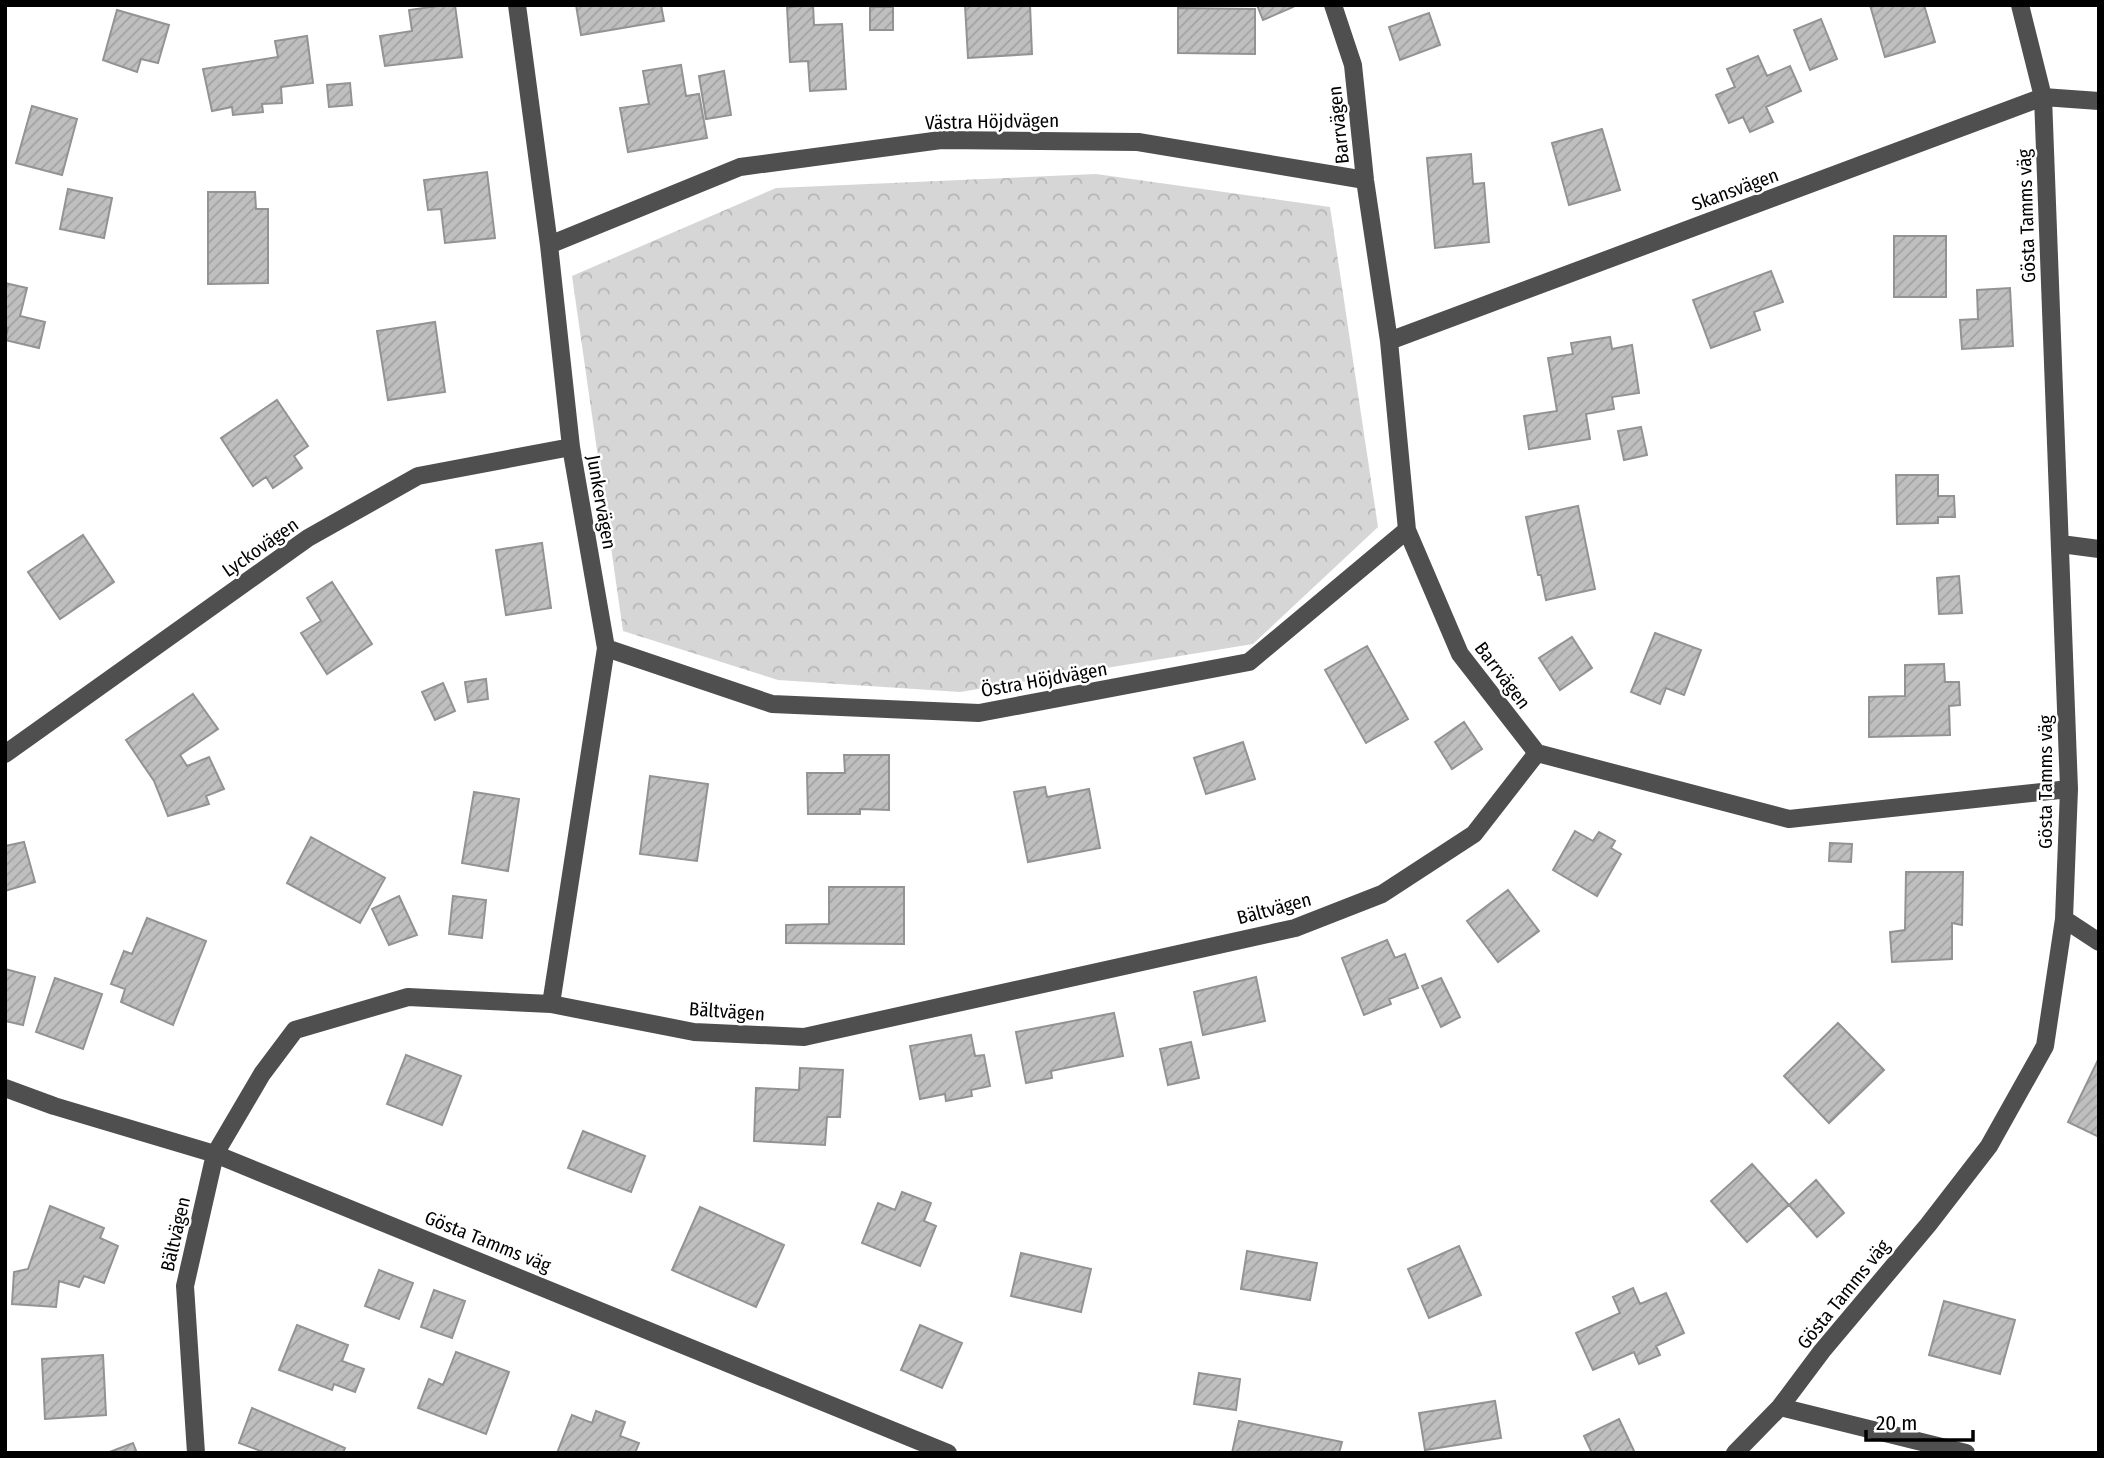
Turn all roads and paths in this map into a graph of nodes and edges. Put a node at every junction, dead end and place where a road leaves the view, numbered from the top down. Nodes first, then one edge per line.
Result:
1 (517, 5) edge
2 (1333, 5) edge
3 (2020, 5) edge
4 (2043, 97) junction
5 (2099, 101) edge
6 (1365, 180) junction
7 (549, 244) junction
8 (1389, 341) junction
9 (571, 447) junction
10 (1407, 530) junction
11 (2061, 544) junction
12 (2099, 549) edge
13 (606, 648) junction
14 (1537, 753) junction
15 (5, 754) edge
16 (2069, 789) junction
17 (2064, 919) junction
18 (2099, 943) edge
19 (551, 1004) junction
20 (5, 1088) edge
21 (215, 1154) junction
22 (1780, 1407) junction
23 (196, 1453) edge
24 (948, 1453) edge
25 (1735, 1453) edge
26 (1966, 1453) edge

1 - 7 street, Junkervägen
2 - 6 street, Barrvägen
3 - 4 street, Gösta Tamms väg
4 - 5 street, Skansvägen
4 - 8 street, Skansvägen
4 - 11 street, Gösta Tamms väg
6 - 7 street, Västra Höjdvägen
6 - 8 street, Barrvägen
7 - 9 street, Junkervägen
8 - 10 street, Barrvägen
9 - 13 street, Junkervägen
9 - 15 street, Lyckovägen
10 - 13 street, Östra Höjdvägen
10 - 14 street, Barrvägen
11 - 12 street
11 - 16 street, Gösta Tamms väg
13 - 19 street, Junkervägen
14 - 16 street
14 - 19 street, Bältvägen
16 - 17 street, Gösta Tamms väg
17 - 18 street
17 - 22 street, Gösta Tamms väg
19 - 21 street, Bältvägen
20 - 21 street, Gösta Tamms väg
21 - 23 street, Bältvägen
21 - 24 street, Gösta Tamms väg
22 - 25 street, Gösta Tamms väg
22 - 26 street

